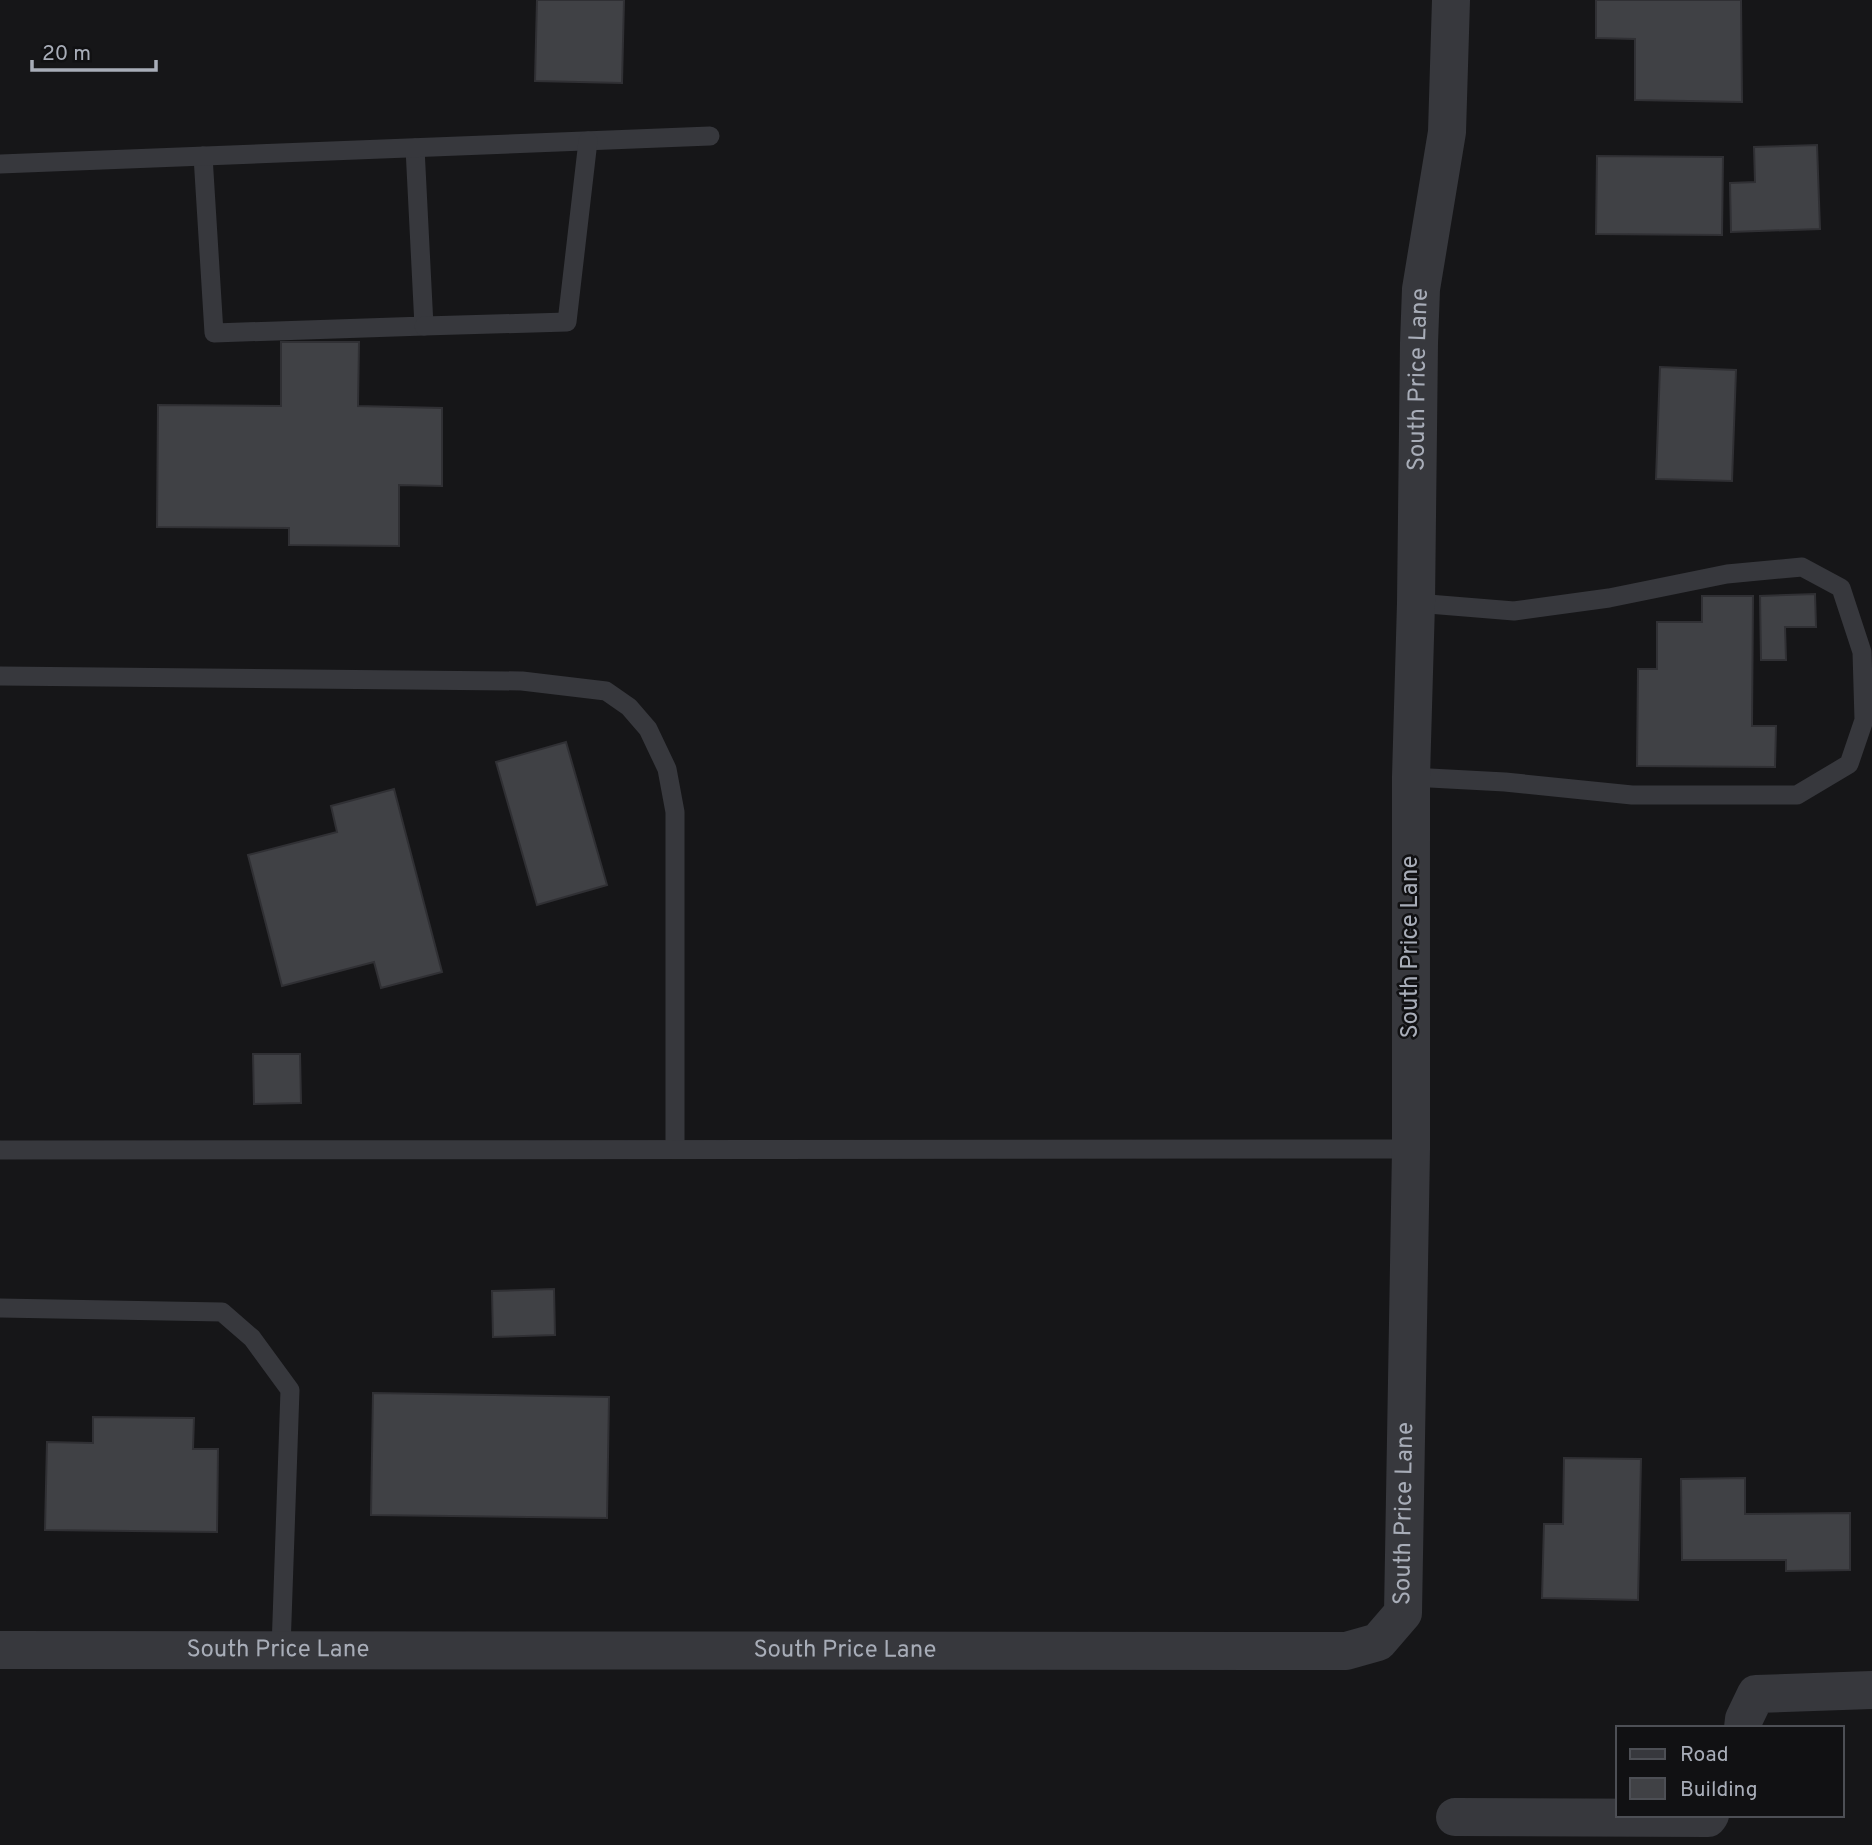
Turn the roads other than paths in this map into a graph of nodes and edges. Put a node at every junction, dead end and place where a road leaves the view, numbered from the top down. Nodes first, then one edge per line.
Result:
1 (1451, 0) edge
2 (710, 136) dead end
3 (587, 141) junction
4 (415, 148) junction
5 (203, 156) junction
6 (0, 164) edge
7 (424, 326) junction
8 (1416, 603) junction
9 (0, 676) edge
10 (1411, 777) junction
11 (676, 1149) junction
12 (1411, 1149) junction
13 (0, 1150) edge
14 (0, 1308) edge
15 (281, 1649) junction
16 (0, 1650) edge
17 (1872, 1690) edge
18 (1743, 1726) edge
19 (1455, 1817) dead end
20 (1709, 1817) edge

1 - 8 street, South Price Lane
2 - 3 lane
3 - 4 lane
3 - 7 lane
4 - 5 lane
4 - 7 lane
5 - 6 lane
5 - 7 lane
8 - 10 street, South Price Lane
8 - 10 lane
9 - 11 lane
10 - 12 street, South Price Lane
11 - 12 lane
11 - 13 lane
12 - 15 street, South Price Lane
14 - 15 lane
15 - 16 street, South Price Lane
17 - 18 street
19 - 20 street

